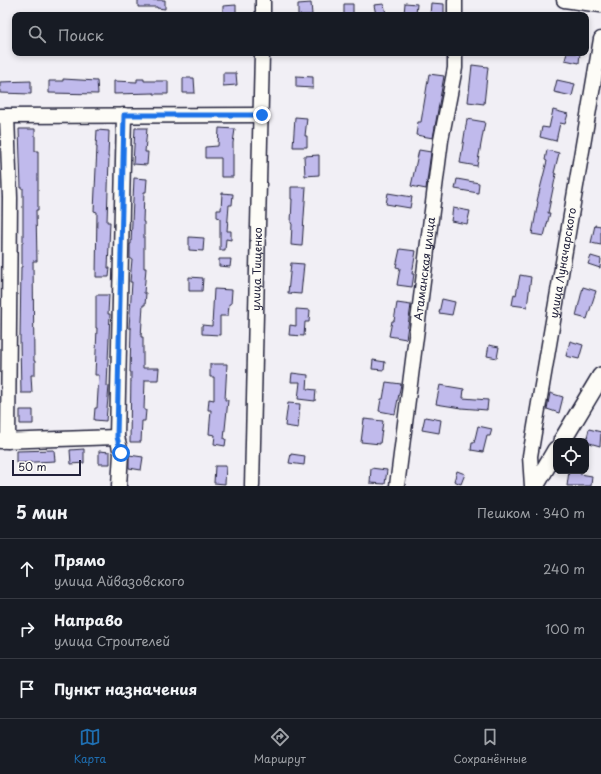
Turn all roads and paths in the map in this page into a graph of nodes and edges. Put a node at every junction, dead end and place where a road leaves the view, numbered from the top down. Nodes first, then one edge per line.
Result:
1 (263, 0) edge
2 (456, 0) edge
3 (564, 0) edge
4 (601, 5) edge
5 (263, 12) edge
6 (456, 12) edge
7 (601, 39) edge
8 (262, 56) edge
9 (455, 56) edge
10 (124, 115) junction
11 (262, 115) junction
12 (4, 116) edge
13 (601, 376) edge
14 (117, 437) junction
15 (564, 438) edge
16 (4, 441) edge
17 (553, 455) edge
18 (119, 486) edge
19 (252, 486) edge
20 (397, 486) edge
21 (533, 486) edge

1 - 5 street
2 - 6 street
3 - 4 street
7 - 21 street, улица Луначарского
8 - 11 street, улица Тищенко
9 - 20 street, Атаманская улица
10 - 11 street
10 - 12 street
10 - 14 street
11 - 19 street, улица Тищенко
12 - 16 street
13 - 15 main road
14 - 16 street
14 - 18 street
17 - 21 main road, улица Луначарского

